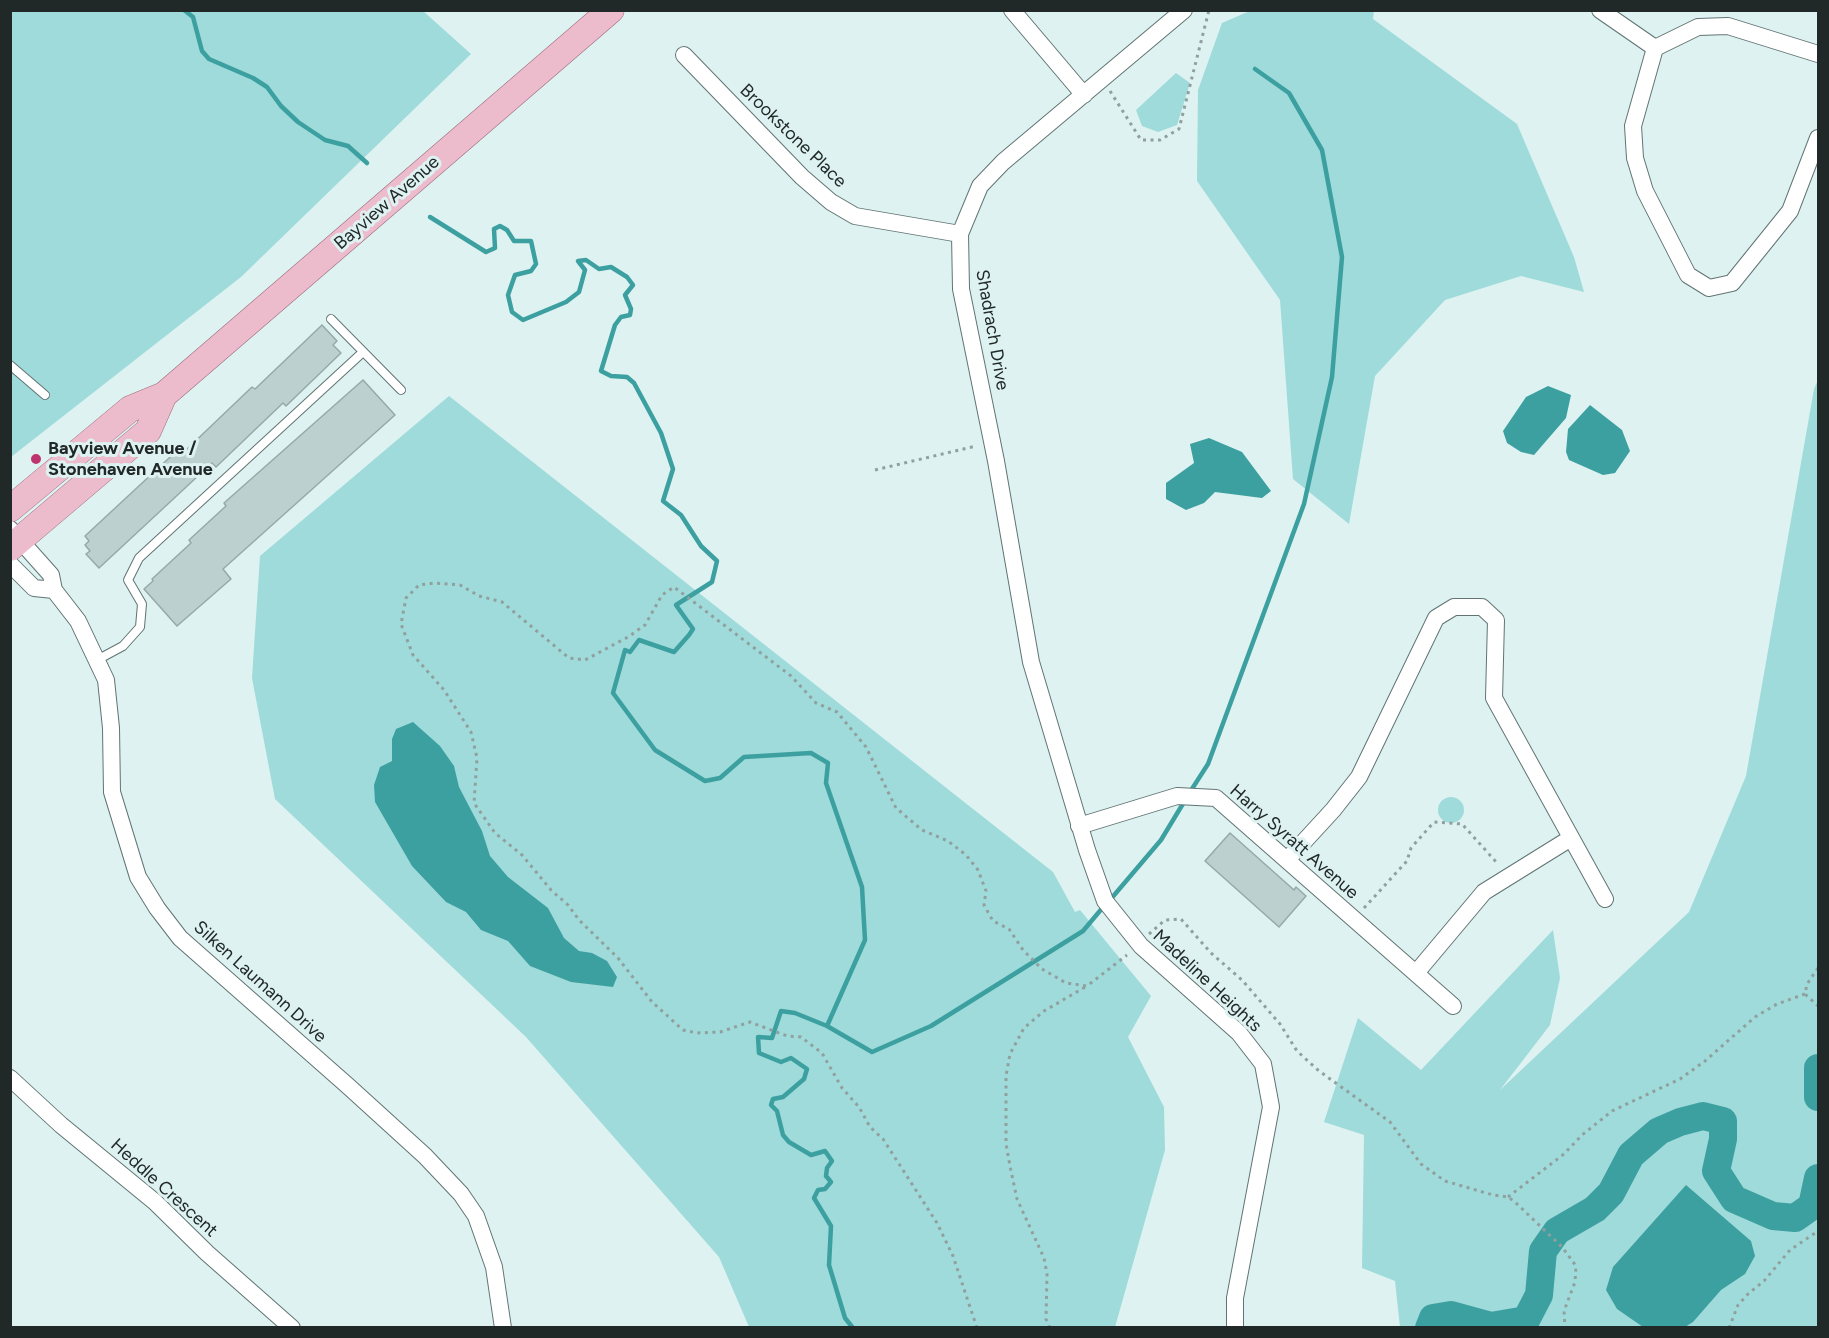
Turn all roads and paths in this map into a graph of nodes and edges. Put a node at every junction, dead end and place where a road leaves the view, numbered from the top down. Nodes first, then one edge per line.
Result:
1 (611, 10) edge
2 (1012, 10) edge
3 (1184, 10) edge
4 (1209, 10) edge
5 (1600, 10) edge
6 (1655, 48) junction
7 (1818, 54) edge
8 (684, 55) dead end
9 (1102, 80) junction
10 (1084, 95) junction
11 (1818, 138) edge
12 (960, 234) junction
13 (330, 319) dead end
14 (363, 352) junction
15 (10, 365) edge
16 (401, 390) dead end
17 (45, 395) dead end
18 (164, 395) junction
19 (993, 442) junction
20 (875, 470) dead end
21 (10, 509) edge
22 (14, 539) edge
23 (10, 564) edge
24 (54, 590) junction
25 (97, 660) junction
26 (1056, 746) joint
27 (1079, 826) junction
28 (1571, 838) junction
29 (1287, 860) junction
30 (1509, 876) junction
31 (1605, 899) dead end
32 (1354, 919) junction
33 (1145, 938) dead end
34 (1130, 952) dead end
35 (1818, 968) edge
36 (1416, 973) junction
37 (1088, 986) junction
38 (1806, 994) junction
39 (1453, 1006) dead end
40 (1818, 1006) edge
41 (10, 1078) edge
42 (1508, 1197) junction
43 (1818, 1231) edge
44 (292, 1328) edge
45 (503, 1328) edge
46 (977, 1328) edge
47 (1050, 1328) edge
48 (1235, 1328) edge
49 (1565, 1328) edge
50 (1729, 1328) edge

1 - 18 main road, Bayview Avenue
2 - 10 street
3 - 9 street, Shadrach Drive
4 - 9 path
5 - 6 street
6 - 7 street
6 - 11 street
8 - 12 street, Brookstone Place
9 - 10 street, Shadrach Drive
10 - 12 street, Shadrach Drive
12 - 19 street, Shadrach Drive
13 - 14 lane
14 - 16 lane
14 - 25 lane
15 - 17 lane
18 - 21 main road, Bayview Avenue
18 - 22 main road, Bayview Avenue
19 - 20 path
19 - 26 street, Shadrach Drive
22 - 24 street, Silken Laumann Drive
23 - 24 street
24 - 25 street, Silken Laumann Drive
25 - 45 street, Silken Laumann Drive
26 - 27 street, Madeline Heights
27 - 29 street, Harry Syratt Avenue
27 - 48 street, Madeline Heights
28 - 29 street
28 - 30 street
28 - 31 street
29 - 32 street, Harry Syratt Avenue
30 - 32 path
30 - 36 street
32 - 36 street, Harry Syratt Avenue
33 - 42 path
34 - 37 path
35 - 38 path
36 - 39 street, Harry Syratt Avenue
37 - 46 path
37 - 47 path
38 - 40 path
38 - 42 path
41 - 44 street, Heddle Crescent
42 - 49 path
43 - 50 path

